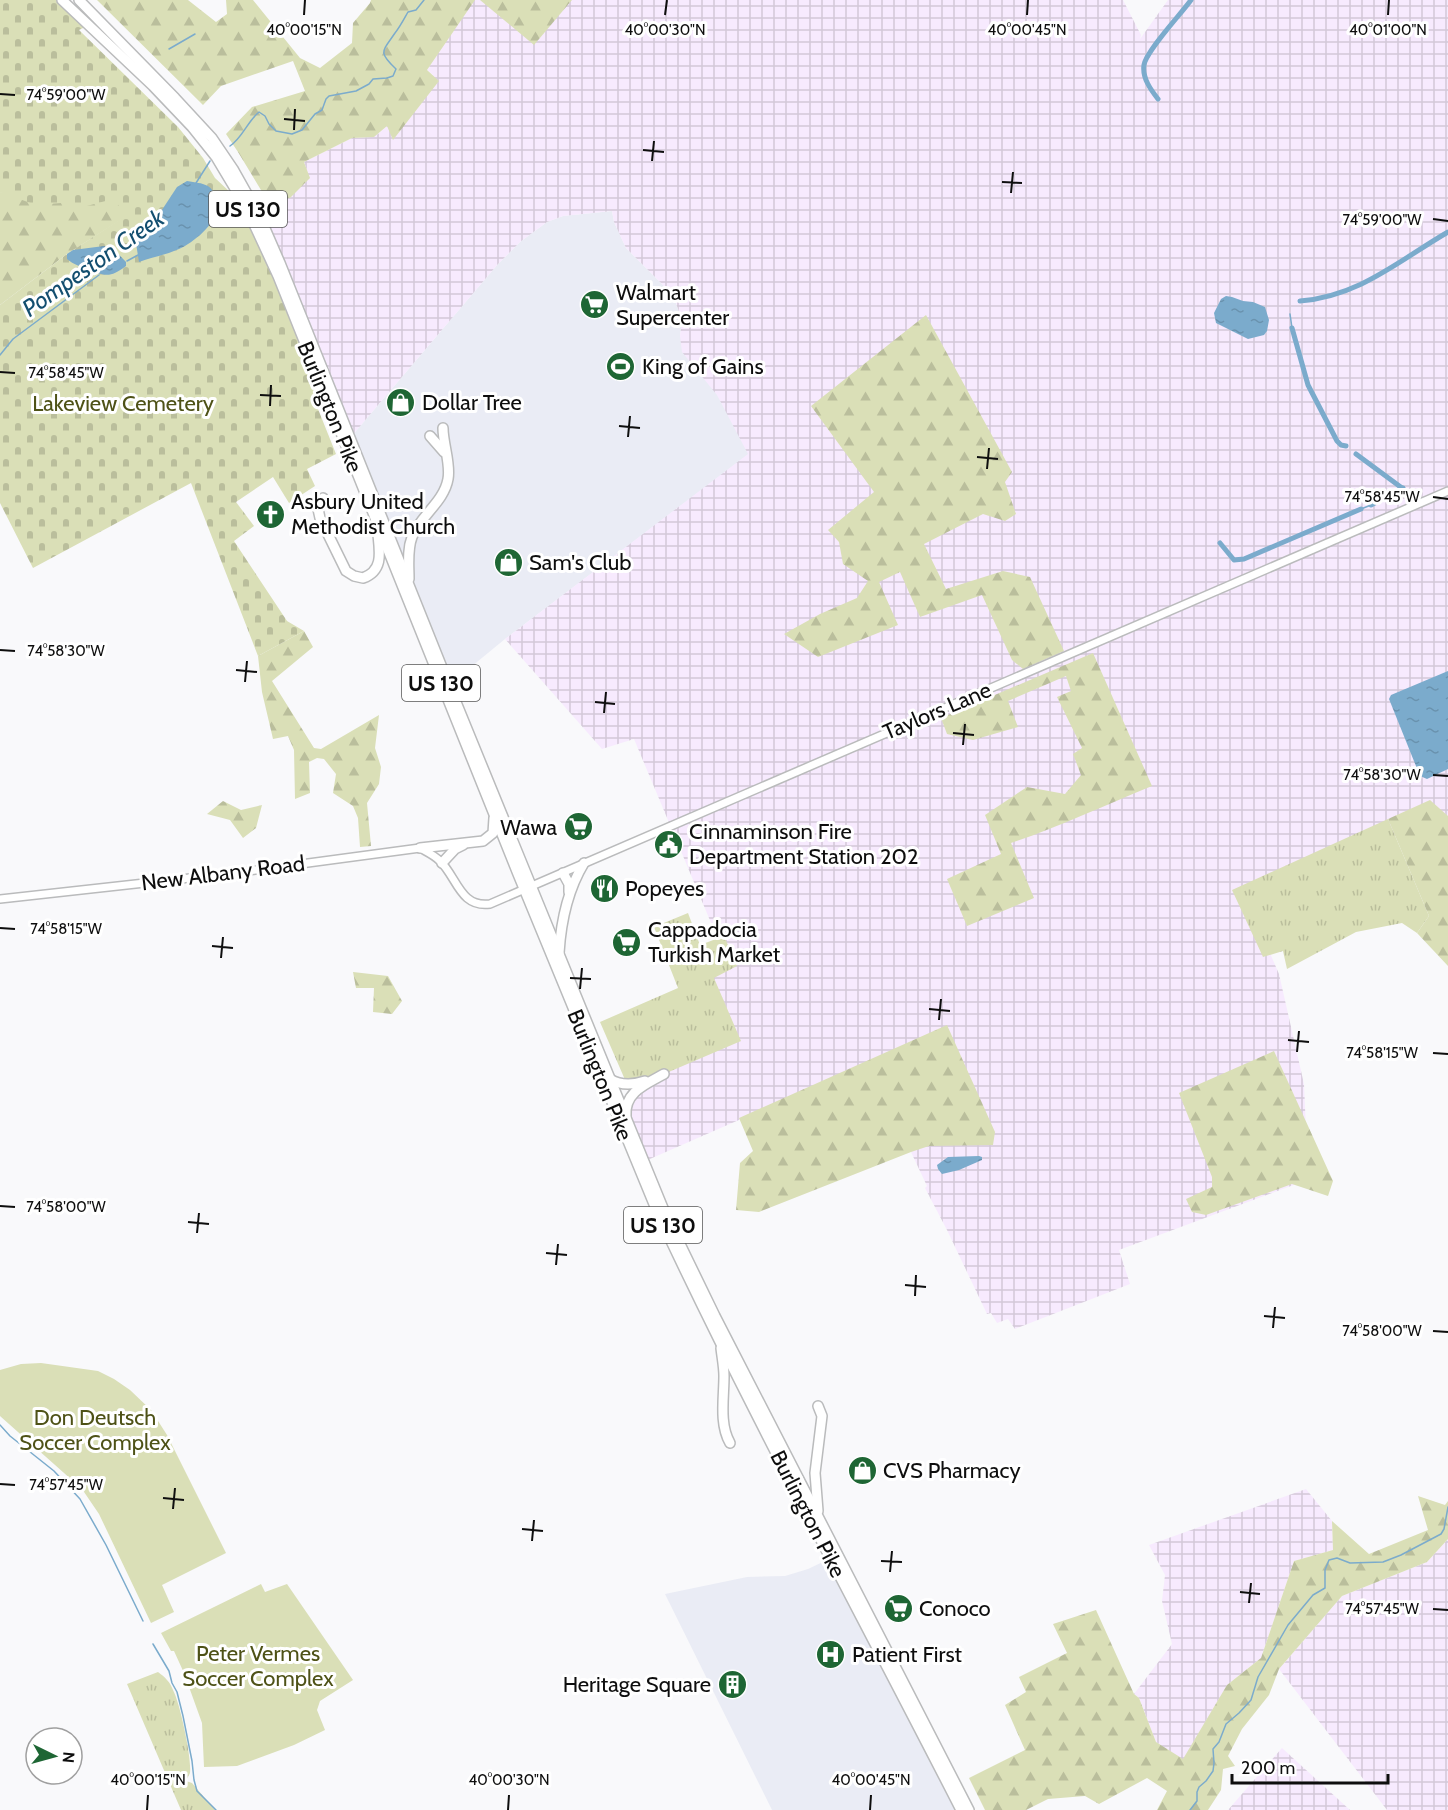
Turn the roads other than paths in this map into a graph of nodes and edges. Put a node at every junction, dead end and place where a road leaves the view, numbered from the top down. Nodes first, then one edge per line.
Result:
1 (62, 0) edge
2 (79, 0) edge
3 (443, 428) dead end
4 (430, 436) dead end
5 (447, 457) junction
6 (1448, 491) edge
7 (323, 498) dead end
8 (377, 524) junction
9 (409, 585) junction
10 (494, 815) junction
11 (465, 844) junction
12 (420, 848) junction
13 (442, 863) junction
14 (584, 863) junction
15 (562, 873) junction
16 (528, 888) junction
17 (570, 894) junction
18 (0, 899) edge
19 (559, 955) junction
20 (610, 1079) junction
21 (627, 1122) junction
22 (721, 1342) junction
23 (818, 1406) dead end
24 (730, 1443) dead end
25 (819, 1520) junction
26 (961, 1810) edge
27 (969, 1810) edge

1 - 8 highway, Burlington Pike / US 130
2 - 9 highway, Burlington Pike / US 130
3 - 5 highway
4 - 5 highway
5 - 9 highway
6 - 14 street, Taylors Lane
7 - 8 highway
8 - 10 highway, Burlington Pike / US 130
9 - 16 highway, Burlington Pike / US 130
10 - 11 highway
10 - 16 highway, Burlington Pike / US 130
11 - 12 highway
11 - 13 highway
12 - 13 street
12 - 18 street, New Albany Road
13 - 16 street, Taylors Lane
14 - 15 street, Taylors Lane
14 - 17 highway
15 - 16 street, Taylors Lane
15 - 17 highway
16 - 19 highway, Burlington Pike / US 130
16 - 22 highway, Burlington Pike / US 130
17 - 19 highway
19 - 20 highway, Burlington Pike / US 130
20 - 21 highway, Burlington Pike / US 130
20 - 21 highway
21 - 25 highway, Burlington Pike / US 130
22 - 24 highway
22 - 26 highway, Burlington Pike / US 130
23 - 25 highway
25 - 27 highway, Burlington Pike / US 130

